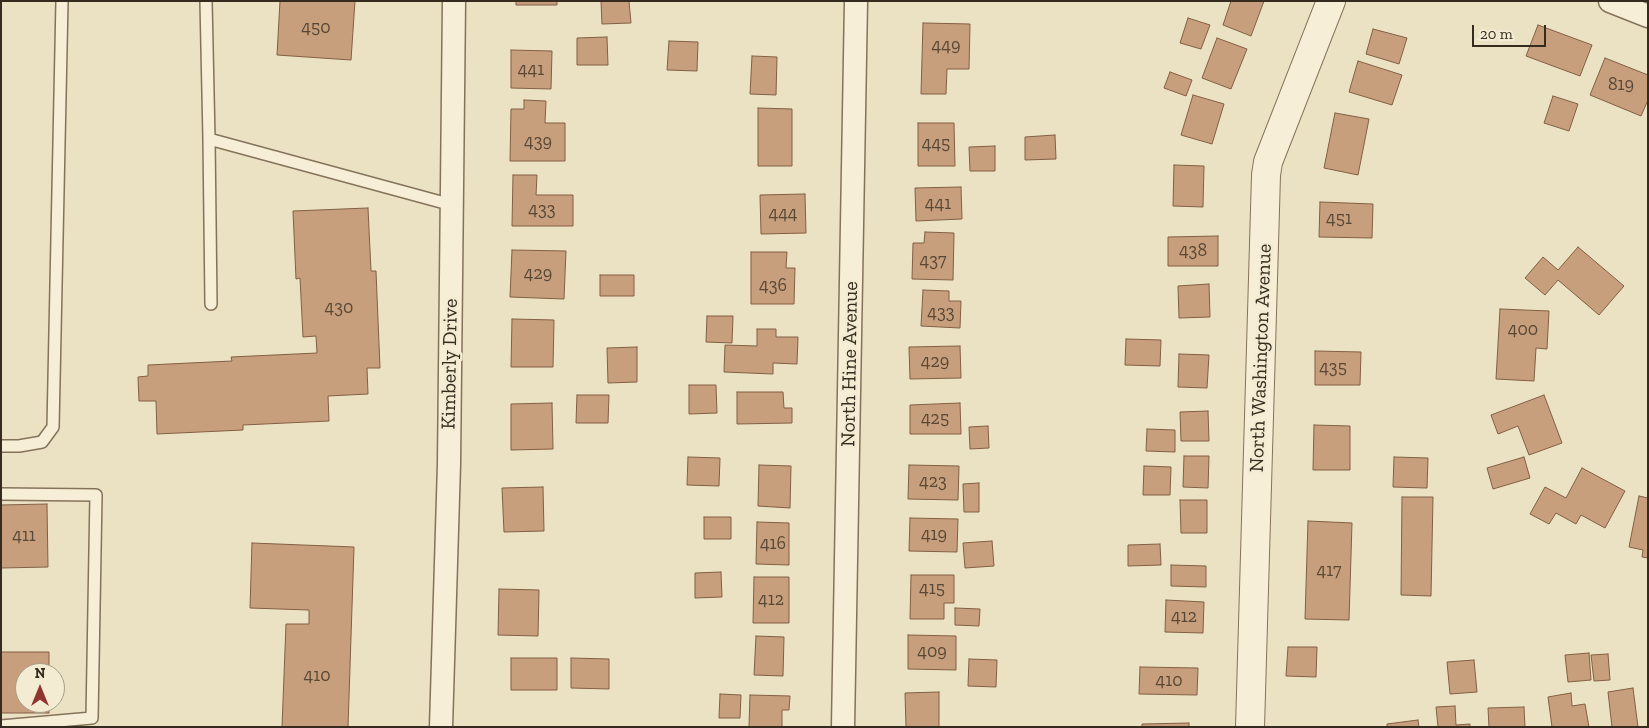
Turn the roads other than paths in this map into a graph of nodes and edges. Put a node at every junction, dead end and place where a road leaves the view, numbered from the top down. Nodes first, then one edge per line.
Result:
1 (62, 1) edge
2 (206, 1) edge
3 (454, 1) edge
4 (856, 1) edge
5 (1331, 1) edge
6 (1610, 1) edge
7 (1648, 16) edge
8 (210, 139) junction
9 (452, 205) junction
10 (211, 304) dead end
11 (1, 446) edge
12 (1, 494) edge
13 (1, 726) edge
14 (441, 727) edge
15 (843, 727) edge
16 (1250, 727) edge

1 - 11 lane
2 - 8 lane
3 - 9 street, Kimberly Drive
4 - 15 street, North Hine Avenue
5 - 16 street, North Washington Avenue
6 - 7 street
8 - 9 lane
8 - 10 lane
9 - 14 street, Kimberly Drive
12 - 13 lane

